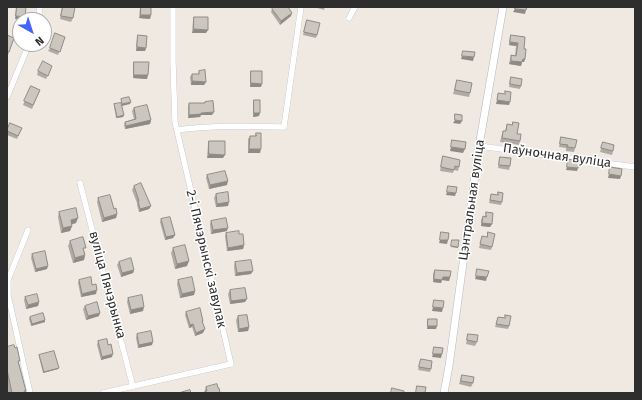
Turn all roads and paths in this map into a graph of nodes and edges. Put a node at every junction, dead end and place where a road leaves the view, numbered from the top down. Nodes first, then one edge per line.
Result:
1 (173, 7) edge
2 (301, 7) edge
3 (355, 7) edge
4 (503, 7) edge
5 (349, 18) dead end
6 (26, 52) edge
7 (7, 97) edge
8 (176, 130) junction
9 (479, 146) junction
10 (635, 166) edge
11 (80, 183) dead end
12 (28, 230) dead end
13 (133, 386) junction
14 (30, 393) edge
15 (103, 393) edge
16 (444, 393) edge

1 - 8 street, 2-і Пячэрынскі завулак
2 - 8 street
3 - 5 street
4 - 9 street, Цэнтральная вуліца
6 - 7 street
8 - 13 street, 2-і Пячэрынскі завулак
9 - 10 street, Паўночная вуліца
9 - 16 street, Цэнтральная вуліца
11 - 13 street, вуліца Пячэрынка
12 - 14 street
13 - 15 street

